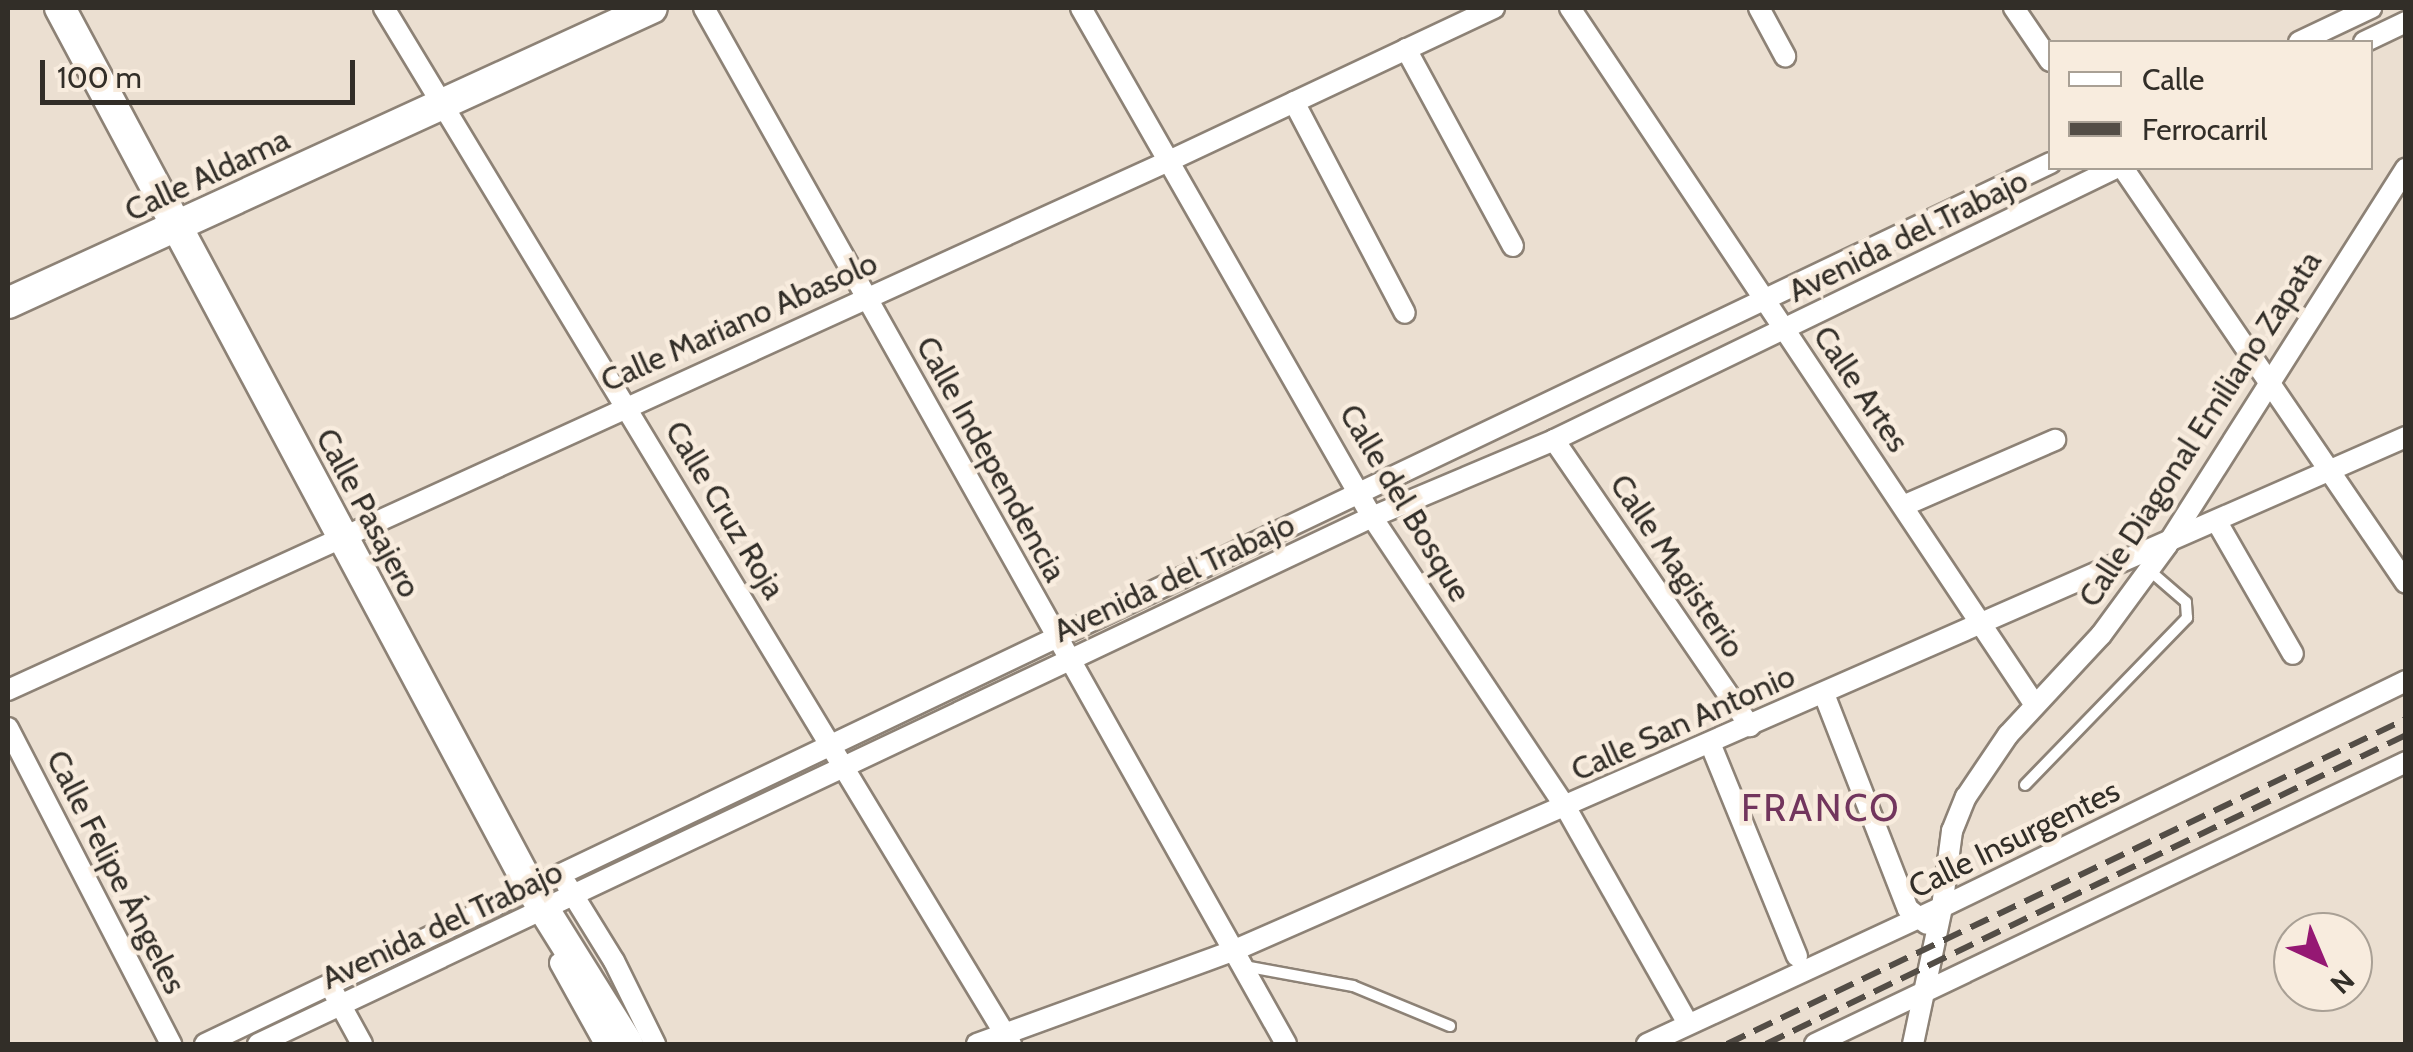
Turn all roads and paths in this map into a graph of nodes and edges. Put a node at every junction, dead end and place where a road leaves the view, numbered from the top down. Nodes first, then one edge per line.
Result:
1 (60, 8) edge
2 (384, 8) edge
3 (652, 8) edge
4 (704, 8) edge
5 (1081, 8) edge
6 (1494, 8) edge
7 (1570, 8) edge
8 (1760, 8) edge
9 (2014, 8) edge
10 (2371, 8) edge
11 (2406, 22) edge
12 (2303, 40) edge
13 (2368, 40) edge
14 (1406, 49) junction
15 (1785, 56) dead end
16 (2048, 59) edge
17 (445, 102) junction
18 (1294, 102) junction
19 (1172, 160) junction
20 (2048, 164) edge
21 (2406, 168) edge
22 (2115, 170) edge
23 (2120, 170) edge
24 (176, 229) junction
25 (1513, 246) dead end
26 (867, 297) junction
27 (1766, 300) junction
28 (8, 303) edge
29 (1405, 313) dead end
30 (1785, 330) junction
31 (2269, 382) junction
32 (626, 405) junction
33 (2406, 437) edge
34 (1554, 440) junction
35 (2055, 440) dead end
36 (2331, 471) junction
37 (1360, 492) junction
38 (1903, 506) junction
39 (1372, 517) junction
40 (2218, 522) junction
41 (341, 538) junction
42 (2167, 545) junction
43 (2149, 570) junction
44 (2406, 583) edge
45 (1983, 626) junction
46 (1056, 637) junction
47 (2293, 654) dead end
48 (1069, 660) junction
49 (2406, 681) edge
50 (8, 690) edge
51 (1824, 694) junction
52 (2036, 705) junction
53 (1750, 726) junction
54 (8, 728) edge
55 (1710, 743) junction
56 (831, 745) junction
57 (2406, 762) edge
58 (844, 767) junction
59 (2026, 785) dead end
60 (1566, 808) junction
61 (560, 873) junction
62 (540, 900) junction
63 (1942, 908) junction
64 (1922, 919) junction
65 (1797, 956) dead end
66 (1240, 958) junction
67 (330, 984) junction
68 (1925, 991) junction
69 (341, 1005) junction
70 (1688, 1024) junction
71 (1450, 1026) dead end
72 (1008, 1040) edge
73 (171, 1044) edge
74 (205, 1044) edge
75 (258, 1044) edge
76 (362, 1044) edge
77 (604, 1044) edge
78 (628, 1044) edge
79 (655, 1044) edge
80 (977, 1044) edge
81 (1286, 1044) edge
82 (1647, 1044) edge
83 (1815, 1044) edge
84 (1913, 1044) edge

1 - 24 street, Calle Pasajero
2 - 17 street, Calle Cruz Roja
3 - 17 street, Calle Aldama
4 - 26 street, Calle Independencia
5 - 19 street, Calle del Bosque
6 - 14 street, Calle Mariano Abasolo
7 - 27 street, Calle Artes
8 - 15 street
9 - 16 street
10 - 12 street
11 - 13 street
14 - 18 street, Calle Mariano Abasolo
14 - 25 street
17 - 24 street, Calle Aldama
17 - 32 street, Calle Cruz Roja
18 - 19 street, Calle Mariano Abasolo
18 - 29 street
19 - 26 street, Calle Mariano Abasolo
19 - 37 street, Calle del Bosque
20 - 27 street, Avenida del Trabajo
21 - 31 street, Calle Diagonal Emiliano Zapata
22 - 30 street, Avenida del Trabajo
23 - 31 street
24 - 28 street, Calle Aldama
24 - 41 street, Calle Pasajero
26 - 32 street, Calle Mariano Abasolo
26 - 46 street, Calle Independencia
27 - 30 street, Calle Artes
27 - 37 street, Avenida del Trabajo
30 - 34 street, Avenida del Trabajo
30 - 38 street, Calle Artes
31 - 36 street
31 - 42 street, Calle Diagonal Emiliano Zapata
32 - 41 street, Calle Mariano Abasolo
32 - 56 street, Calle Cruz Roja
33 - 36 street, Calle San Antonio
34 - 39 street, Avenida del Trabajo
34 - 53 street, Calle Magisterio
35 - 38 street
36 - 40 street, Calle San Antonio
36 - 44 street
37 - 39 street, Calle del Bosque
37 - 46 street, Avenida del Trabajo
38 - 45 street, Calle Artes
39 - 48 street, Avenida del Trabajo
39 - 60 street, Calle del Bosque
40 - 42 street, Calle San Antonio
40 - 47 street
41 - 50 street, Calle Mariano Abasolo
41 - 62 street, Calle Pasajero
42 - 43 street, Calle Diagonal Emiliano Zapata
42 - 45 street, Calle San Antonio
43 - 52 street, Calle Diagonal Emiliano Zapata
43 - 59 lane
45 - 51 street, Calle San Antonio
45 - 52 street, Calle Artes
46 - 48 street, Calle Independencia
46 - 56 street, Avenida del Trabajo
48 - 58 street, Avenida del Trabajo
48 - 66 street, Calle Independencia
49 - 63 street, Calle Insurgentes
51 - 53 street, Calle San Antonio
51 - 64 street
52 - 63 street, Calle Diagonal Emiliano Zapata
53 - 55 street, Calle San Antonio
54 - 73 street, Calle Felipe Ángeles
55 - 60 street, Calle San Antonio
55 - 65 street
56 - 58 street, Calle Cruz Roja
56 - 61 street, Avenida del Trabajo
57 - 68 street
58 - 62 street, Avenida del Trabajo
58 - 72 street, Calle Cruz Roja
60 - 66 street, Calle San Antonio
60 - 70 street, Calle del Bosque
61 - 62 street, Avenida del Trabajo
61 - 62 street
62 - 67 street, Avenida del Trabajo
62 - 69 street, Avenida del Trabajo
62 - 77 street
62 - 78 street, Calle Pasajero
62 - 79 street
63 - 64 street, Calle Diagonal Emiliano Zapata
64 - 68 street, Calle Diagonal Emiliano Zapata
64 - 70 street, Calle Insurgentes
66 - 71 lane
66 - 72 street, Calle San Antonio
66 - 81 street, Calle Independencia
67 - 69 street
67 - 74 street, Avenida del Trabajo
68 - 83 street
68 - 84 street, Calle Diagonal Emiliano Zapata
69 - 75 street, Avenida del Trabajo
69 - 76 street
70 - 82 street, Calle Insurgentes
72 - 80 street, Calle San Antonio

